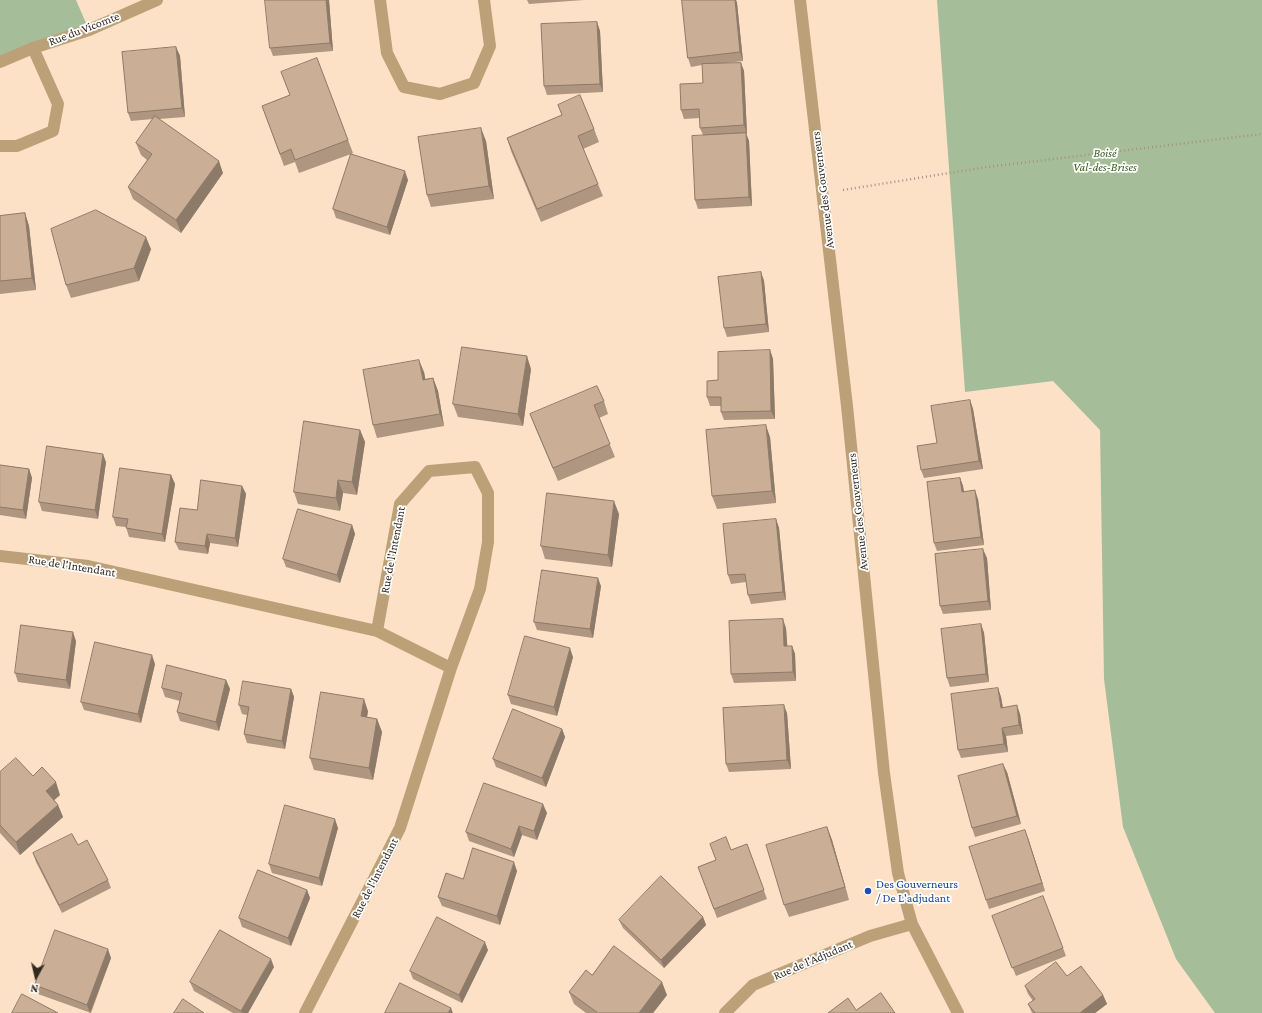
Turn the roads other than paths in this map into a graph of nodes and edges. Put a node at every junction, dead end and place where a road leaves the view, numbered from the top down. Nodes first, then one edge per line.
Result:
1 (158, 0) edge
2 (380, 0) edge
3 (484, 0) edge
4 (800, 0) edge
5 (33, 48) junction
6 (0, 62) edge
7 (0, 146) edge
8 (0, 556) edge
9 (377, 631) junction
10 (451, 668) junction
11 (912, 924) junction
12 (305, 1013) edge
13 (725, 1013) edge
14 (958, 1013) edge

1 - 5 street, Rue du Vicomte
2 - 3 street
4 - 11 street, Avenue des Gouverneurs
5 - 6 street, Rue du Vicomte
5 - 7 street, Rue du Vicomte
8 - 9 street, Rue de l'Intendant
9 - 10 street, Rue de l'Intendant
9 - 10 street, Rue de l'Intendant
10 - 12 street, Rue de l'Intendant
11 - 13 street, Rue de l'Adjudant
11 - 14 street, Avenue des Gouverneurs

